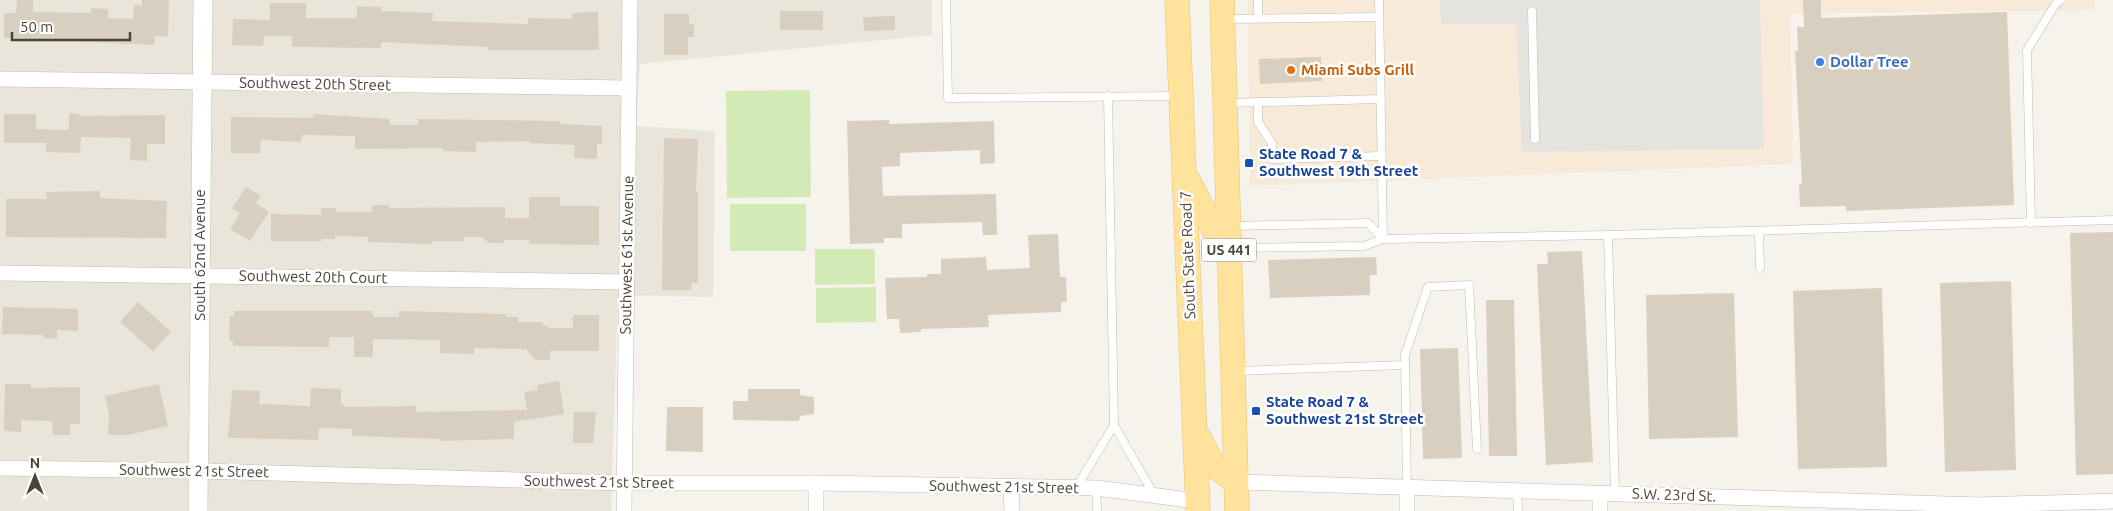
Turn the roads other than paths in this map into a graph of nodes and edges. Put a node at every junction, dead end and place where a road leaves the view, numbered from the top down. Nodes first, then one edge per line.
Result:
1 (203, 0) edge
2 (630, 0) edge
3 (946, 0) edge
4 (1177, 0) edge
5 (1258, 0) edge
6 (1379, 0) edge
7 (2061, 0) edge
8 (1222, 9) edge
9 (1532, 11) dead end
10 (1379, 17) junction
11 (1258, 18) junction
12 (0, 79) edge
13 (202, 82) junction
14 (629, 88) junction
15 (1108, 96) junction
16 (1181, 96) junction
17 (1381, 99) junction
18 (1258, 102) junction
19 (1225, 103) junction
20 (1535, 139) dead end
21 (1381, 156) junction
22 (1184, 171) junction
23 (2113, 220) edge
24 (2031, 222) junction
25 (1759, 231) junction
26 (1608, 235) junction
27 (1229, 237) junction
28 (1383, 239) junction
29 (1760, 268) dead end
30 (0, 273) edge
31 (199, 275) junction
32 (626, 282) junction
33 (1405, 365) junction
34 (1234, 371) junction
35 (1114, 425) junction
36 (1194, 427) junction
37 (1478, 449) dead end
38 (0, 468) edge
39 (199, 471) junction
40 (1236, 482) junction
41 (624, 483) junction
42 (816, 483) junction
43 (1011, 487) junction
44 (1076, 488) junction
45 (1096, 488) junction
46 (1407, 489) junction
47 (1517, 491) junction
48 (1607, 493) junction
49 (1154, 495) junction
50 (2113, 501) edge
51 (1785, 505) edge
52 (1202, 508) edge
53 (1979, 508) edge
54 (198, 511) edge
55 (624, 511) edge
56 (816, 511) edge
57 (1012, 511) edge
58 (1097, 511) edge
59 (1237, 511) edge
60 (1407, 511) edge
61 (1518, 511) edge
62 (1600, 511) edge

1 - 13 street, South 62nd Avenue
2 - 14 street, Southwest 61st Avenue
3 - 15 lane
4 - 16 main road, South State Road 7 / US 441
5 - 11 lane
6 - 10 lane
7 - 24 lane
8 - 11 lane
8 - 19 main road, US 441
9 - 20 lane
10 - 11 lane
10 - 17 lane
12 - 13 street, Southwest 20th Street
13 - 14 street, Southwest 20th Street
13 - 31 street, South 62nd Avenue
14 - 32 street, Southwest 61st Avenue
15 - 16 lane
15 - 35 lane
16 - 22 main road, South State Road 7 / US 441
17 - 18 lane
17 - 21 lane
18 - 19 lane
18 - 21 lane
19 - 27 main road, US 441
21 - 28 lane
22 - 27 main road
22 - 36 main road, South State Road 7 / US 441
23 - 24 lane
24 - 25 lane
25 - 26 lane
25 - 29 lane
26 - 28 lane
26 - 48 lane
27 - 28 lane
27 - 28 lane
27 - 34 main road, US 441
30 - 31 street, Southwest 20th Court
31 - 32 street, Southwest 20th Court
31 - 39 street, South 62nd Avenue
32 - 41 street, Southwest 61st Avenue
33 - 34 lane
33 - 37 lane
33 - 46 lane
34 - 40 main road, US 441
35 - 44 lane
35 - 49 lane
36 - 40 main road
36 - 52 main road, South State Road 7 / US 441
38 - 39 street, Southwest 21st Street
39 - 41 street, Southwest 21st Street
39 - 54 street, South 62nd Avenue
40 - 46 street, S.W. 23rd St.
40 - 59 main road, US 441
41 - 42 street, Southwest 21st Street
41 - 55 street, Southwest 61st Avenue
42 - 43 street, Southwest 21st Street
42 - 56 street
43 - 44 street, Southwest 21st Street
43 - 57 street
44 - 45 street, Southwest 21st Street
45 - 49 street, Southwest 21st Street
45 - 58 lane
46 - 47 street, S.W. 23rd St.
46 - 60 street
47 - 48 street, S.W. 23rd St.
47 - 61 lane
48 - 51 street, S.W. 23rd St.
48 - 62 street
49 - 52 street, Southwest 21st Street
50 - 53 street, S.W. 23rd St.
51 - 53 street, S.W. 23rd St.

